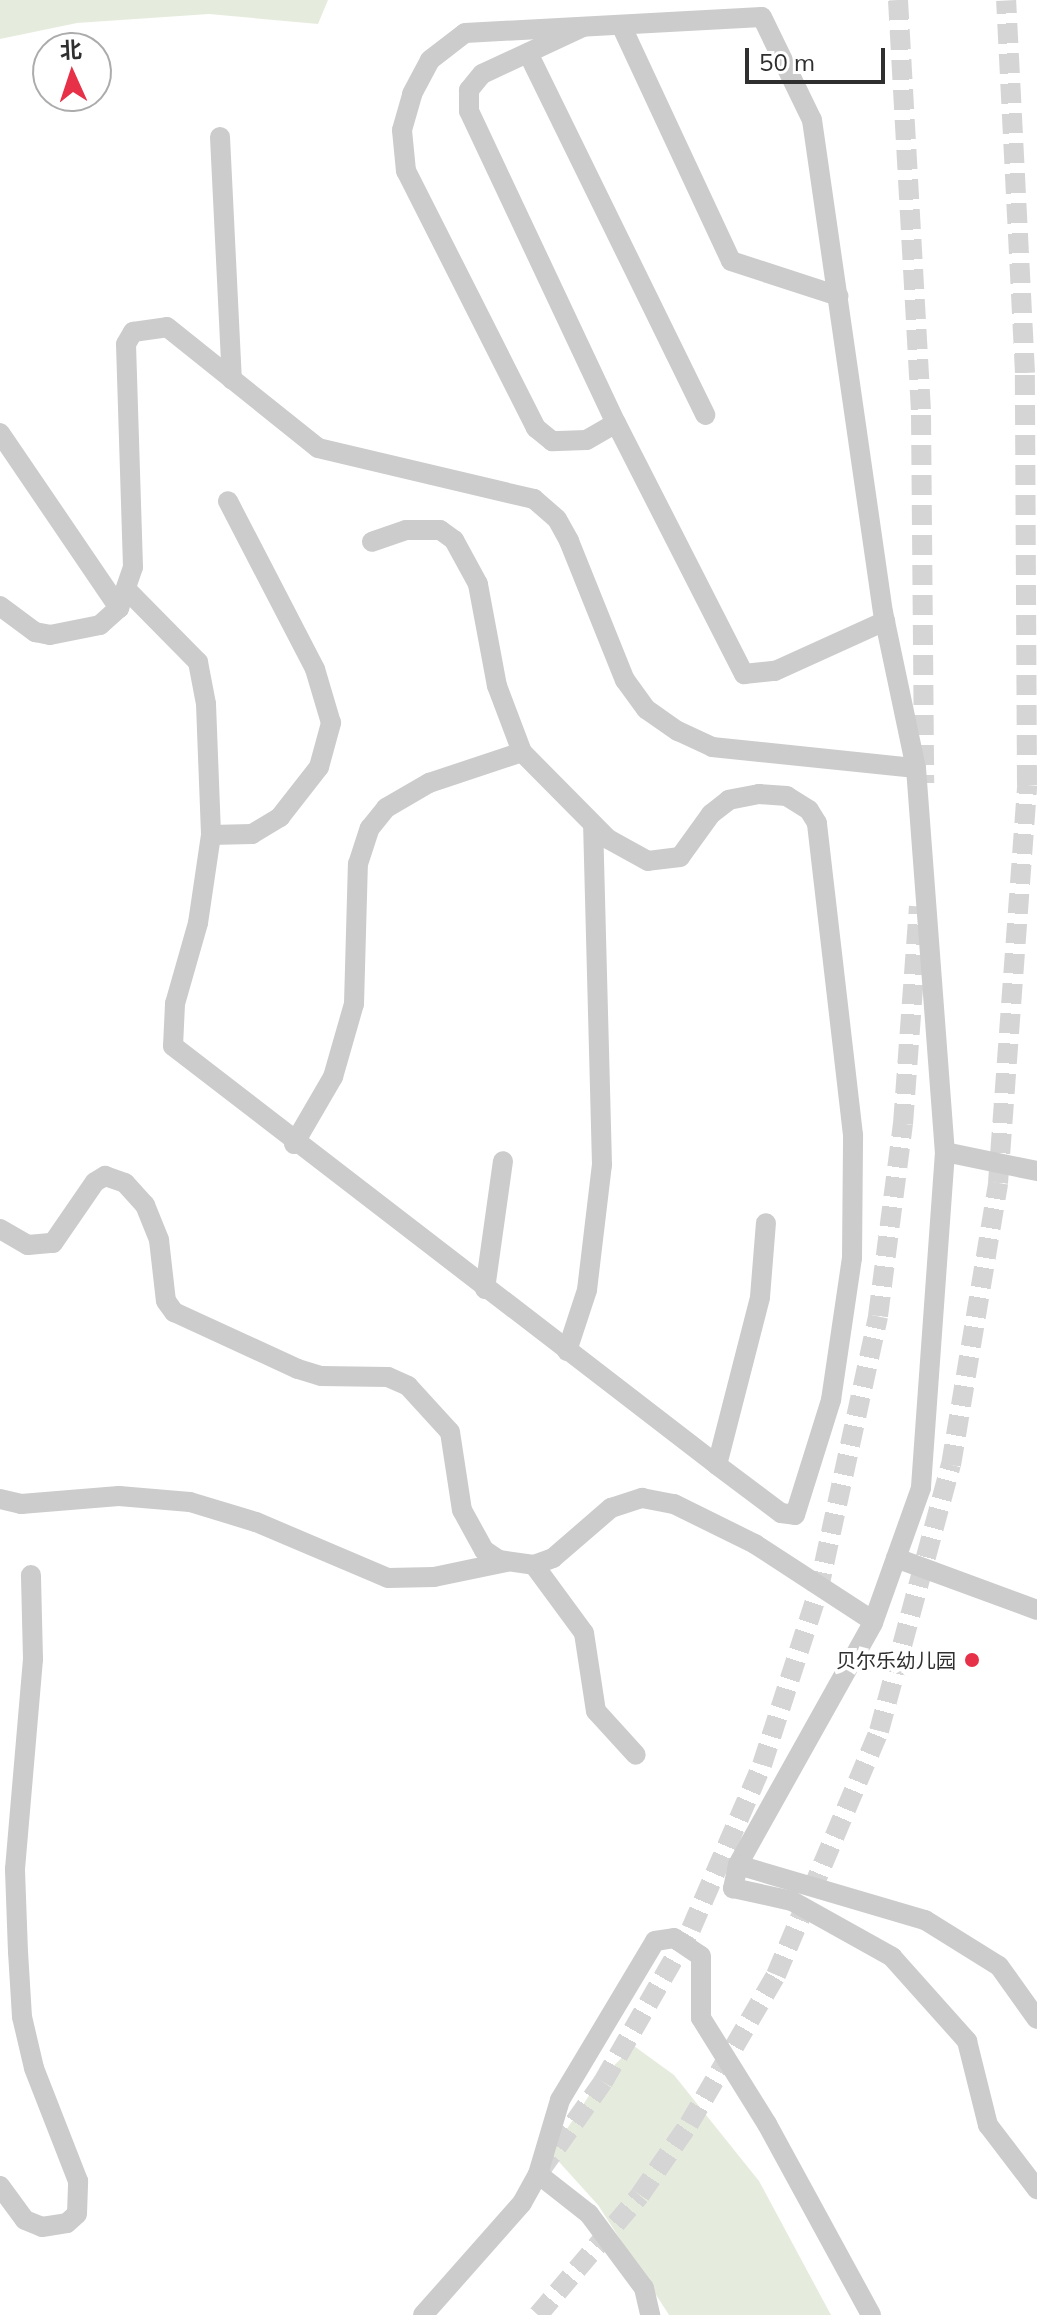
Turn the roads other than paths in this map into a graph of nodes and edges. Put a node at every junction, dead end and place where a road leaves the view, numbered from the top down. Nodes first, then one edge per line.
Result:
1 (621, 25) junction
2 (583, 27) junction
3 (528, 53) junction
4 (220, 137) dead end
5 (838, 296) junction
6 (232, 380) junction
7 (705, 415) dead end
8 (616, 423) junction
9 (0, 433) edge
10 (228, 501) dead end
11 (372, 542) dead end
12 (123, 599) junction
13 (0, 606) edge
14 (885, 621) junction
15 (522, 752) junction
16 (916, 768) junction
17 (593, 828) junction
18 (211, 835) junction
19 (294, 1144) junction
20 (945, 1152) junction
21 (503, 1161) dead end
22 (1037, 1171) edge
23 (766, 1223) dead end
24 (0, 1229) edge
25 (485, 1289) junction
26 (567, 1351) junction
27 (717, 1465) junction
28 (0, 1499) edge
29 (896, 1558) junction
30 (506, 1562) junction
31 (534, 1565) junction
32 (31, 1575) dead end
33 (1037, 1610) edge
34 (873, 1621) junction
35 (636, 1755) dead end
36 (738, 1865) junction
37 (1037, 2019) edge
38 (538, 2174) junction
39 (0, 2186) edge
40 (1037, 2189) edge
41 (644, 2288) junction
42 (423, 2315) edge
43 (650, 2315) edge
44 (658, 2315) edge
45 (871, 2315) edge

1 - 2 street
1 - 5 street
1 - 5 street
2 - 3 street
2 - 8 street
3 - 7 street
3 - 8 street
4 - 6 street
5 - 14 street
6 - 12 street
6 - 16 street
8 - 14 street
9 - 12 street
10 - 18 street
11 - 15 street
12 - 13 street
12 - 18 street
14 - 16 street
15 - 17 street
15 - 19 street
16 - 20 street
17 - 26 street
17 - 27 street
18 - 19 street
19 - 25 street
20 - 22 street
20 - 29 street
21 - 25 street
23 - 27 street
24 - 30 street
25 - 26 street
26 - 27 street
28 - 30 street
29 - 33 street
29 - 34 street
30 - 31 street
31 - 34 street
31 - 35 street
32 - 39 street
34 - 36 street
36 - 37 street
36 - 40 street
38 - 41 street
38 - 42 street
38 - 45 street
41 - 43 street
41 - 44 street

